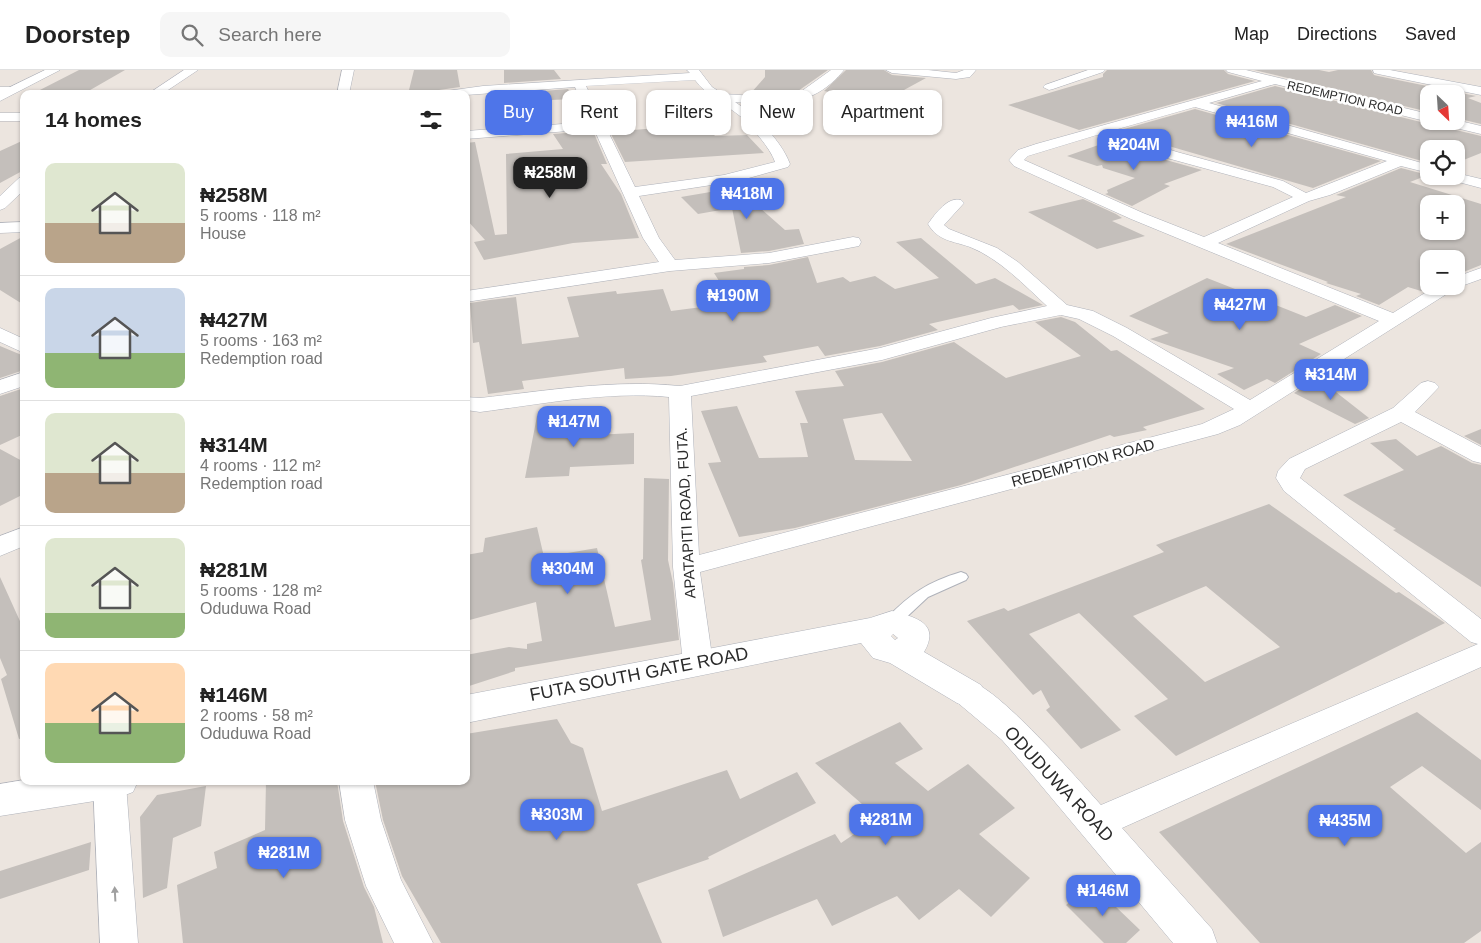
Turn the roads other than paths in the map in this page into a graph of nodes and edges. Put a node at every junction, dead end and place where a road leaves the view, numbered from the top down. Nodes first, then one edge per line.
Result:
1 (54, 70) edge
2 (192, 70) edge
3 (348, 70) edge
4 (838, 70) edge
5 (892, 70) edge
6 (970, 70) edge
7 (1099, 70) edge
8 (1232, 70) edge
9 (1378, 71) edge
10 (695, 73) edge
11 (476, 77) dead end
12 (1273, 81) junction
13 (580, 84) junction
14 (1049, 87) dead end
15 (484, 89) junction
16 (0, 90) edge
17 (14, 90) junction
18 (160, 90) edge
19 (344, 90) edge
20 (582, 90) edge
21 (708, 90) edge
22 (470, 91) edge
23 (1481, 91) edge
24 (0, 97) edge
25 (731, 98) edge
26 (1195, 103) junction
27 (731, 104) edge
28 (1420, 116) edge
29 (0, 117) edge
30 (20, 117) edge
31 (1465, 126) edge
32 (562, 128) edge
33 (1481, 130) edge
34 (1101, 132) junction
35 (470, 135) edge
36 (602, 135) edge
37 (1400, 161) junction
38 (1420, 167) edge
39 (1465, 180) edge
40 (1278, 184) junction
41 (1481, 184) edge
42 (20, 185) edge
43 (629, 192) junction
44 (1325, 192) junction
45 (1304, 198) junction
46 (956, 203) dead end
47 (0, 205) edge
48 (20, 227) edge
49 (0, 228) edge
50 (853, 242) dead end
51 (1205, 243) junction
52 (670, 266) junction
53 (1481, 272) edge
54 (1465, 279) edge
55 (1436, 295) edge
56 (470, 296) edge
57 (1061, 309) junction
58 (1394, 320) junction
59 (0, 334) edge
60 (20, 345) edge
61 (20, 380) edge
62 (1428, 387) dead end
63 (0, 388) edge
64 (680, 392) junction
65 (470, 404) edge
66 (1250, 409) junction
67 (1401, 413) junction
68 (1481, 456) edge
69 (20, 537) edge
70 (0, 547) edge
71 (686, 567) junction
72 (961, 576) dead end
73 (1481, 634) edge
74 (892, 636) junction
75 (812, 640) joint
76 (1481, 654) edge
77 (698, 663) junction
78 (969, 694) joint
79 (470, 708) edge
80 (95, 785) edge
81 (114, 785) edge
82 (357, 785) edge
83 (0, 800) edge
84 (1097, 823) junction
85 (118, 943) edge
86 (414, 943) edge
87 (1198, 943) edge

1 - 17 main road
2 - 18 street
3 - 19 street
4 - 25 street
5 - 6 street
7 - 14 street
8 - 12 street, REDEMPTION ROAD
9 - 23 street
10 - 13 street
10 - 21 street
11 - 15 street
12 - 26 street
12 - 28 street, REDEMPTION ROAD
13 - 15 street
13 - 20 street
15 - 22 street
16 - 17 street
17 - 24 main road
26 - 34 street
26 - 37 street
27 - 43 street
29 - 30 street
31 - 33 street
32 - 35 street
34 - 40 street
34 - 51 street
36 - 43 street
37 - 38 street
37 - 44 street
39 - 41 street
40 - 44 street
40 - 45 street
42 - 47 street
43 - 52 street
44 - 45 street
45 - 51 street
46 - 57 street
48 - 49 street
50 - 52 street
51 - 58 street
52 - 56 street
53 - 54 street
55 - 58 street, REDEMPTION ROAD
57 - 64 street
57 - 66 street
58 - 66 street, REDEMPTION ROAD
59 - 60 street
61 - 63 street
62 - 67 street
64 - 65 street
64 - 71 street, APATAPITI ROAD, FUTA.
66 - 71 street, REDEMPTION ROAD
67 - 68 street
67 - 73 street
69 - 70 street
71 - 77 street, APATAPITI ROAD, FUTA.
72 - 74 lane
74 - 75 main road, ODUDUWA ROAD
74 - 78 main road, ODUDUWA ROAD
75 - 77 main road, FUTA SOUTH GATE ROAD
76 - 84 street
77 - 79 main road, FUTA SOUTH GATE ROAD
78 - 84 street, ODUDUWA ROAD
80 - 83 main road
85 -> 81 street
82 - 86 street
84 - 87 street, ODUDUWA ROAD

